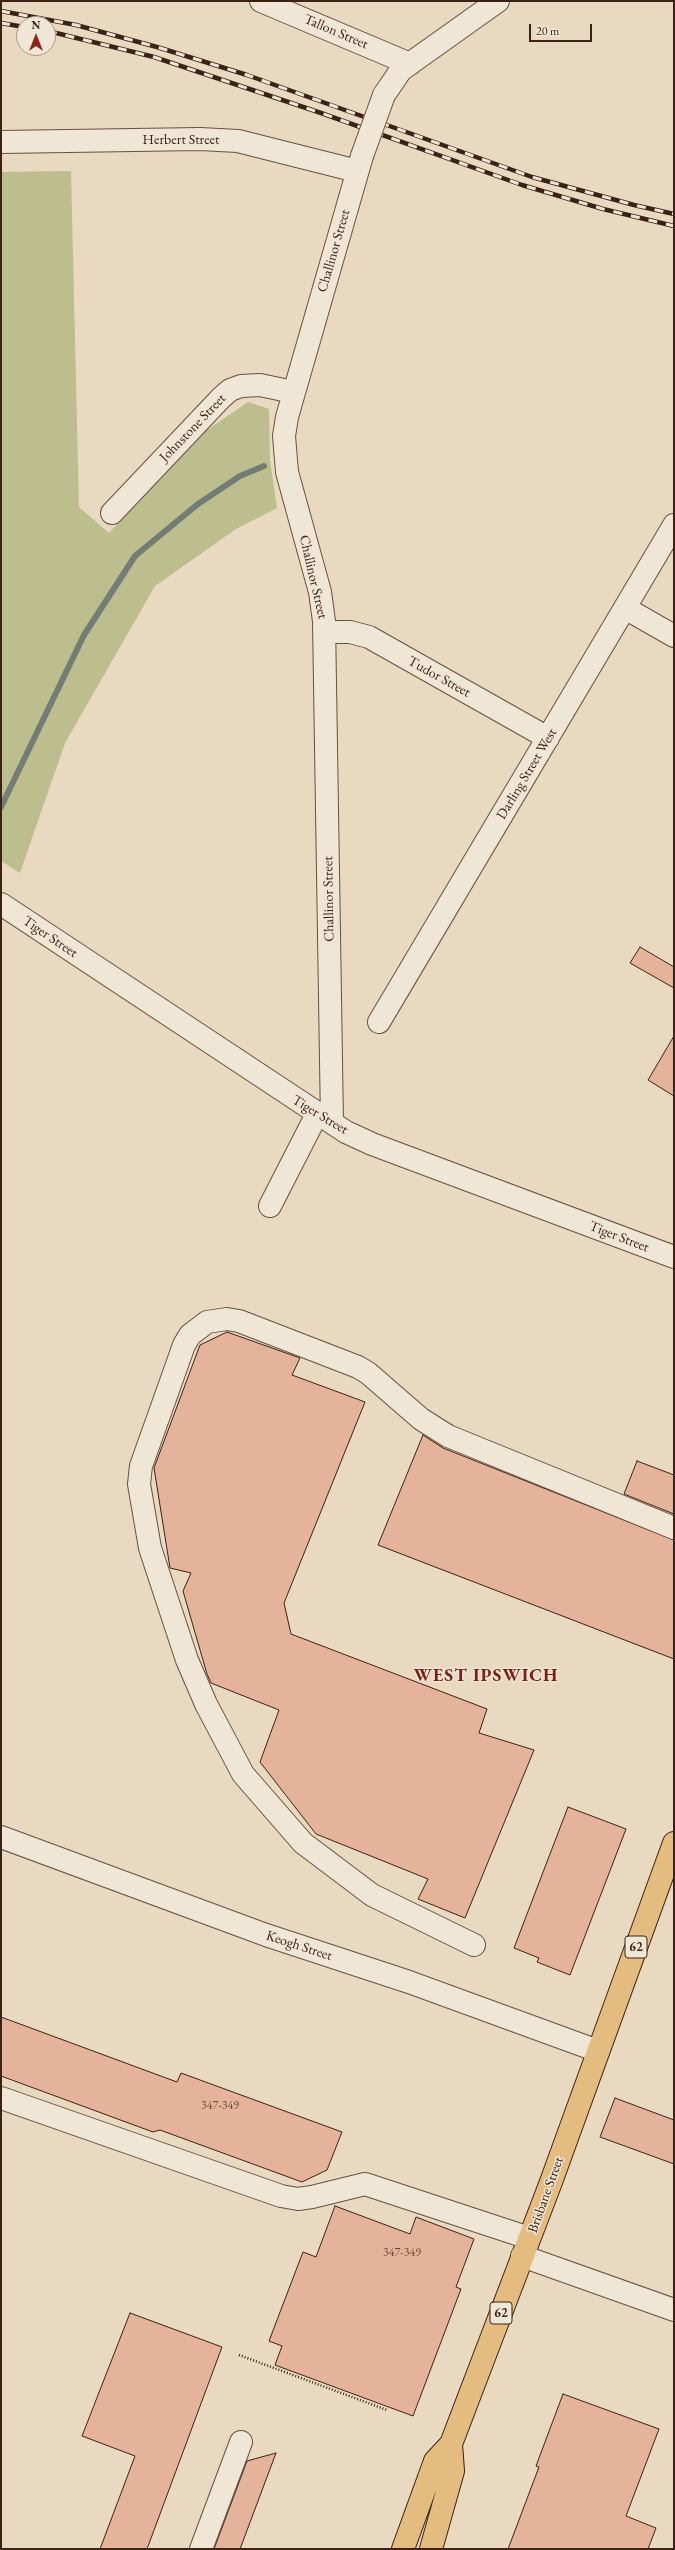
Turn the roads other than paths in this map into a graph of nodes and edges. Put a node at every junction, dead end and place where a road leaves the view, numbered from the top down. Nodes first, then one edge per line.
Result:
1 (261, 1) edge
2 (498, 1) edge
3 (410, 64) junction
4 (1, 142) edge
5 (360, 163) junction
6 (293, 392) junction
7 (112, 513) dead end
8 (674, 525) edge
9 (625, 608) junction
10 (325, 632) junction
11 (674, 636) edge
12 (548, 738) junction
13 (1, 904) edge
14 (379, 1022) dead end
15 (324, 1119) junction
16 (270, 1206) dead end
17 (674, 1257) edge
18 (674, 1528) edge
19 (1, 1836) edge
20 (674, 1843) edge
21 (474, 1945) dead end
22 (598, 2051) junction
23 (1, 2098) edge
24 (526, 2247) junction
25 (674, 2310) edge
26 (241, 2442) dead end
27 (451, 2444) junction
28 (432, 2547) edge
29 (201, 2549) edge
30 (403, 2549) edge

1 - 3 street, Tallon Street
2 - 3 street
3 - 5 street, Challinor Street, bridge
4 - 5 street, Herbert Street
5 - 6 street, Challinor Street
6 - 7 street, Johnstone Street
6 - 10 street, Challinor Street
8 - 9 street, Darling Street West
9 - 11 street
9 - 12 street, Darling Street West
10 - 12 street, Tudor Street
10 - 15 street, Challinor Street
12 - 14 street, Darling Street West
13 - 15 street, Tiger Street
15 - 16 street
15 - 17 street, Tiger Street
18 - 21 street
19 - 22 street, Keogh Street
20 - 22 main road, Brisbane Street / 62
22 - 24 main road, Brisbane Street / 62
23 - 24 street
24 - 25 street
24 - 27 main road, Brisbane Street / 62
26 - 29 street
27 - 28 main road, Brisbane Street / 62
27 - 30 main road, 62

